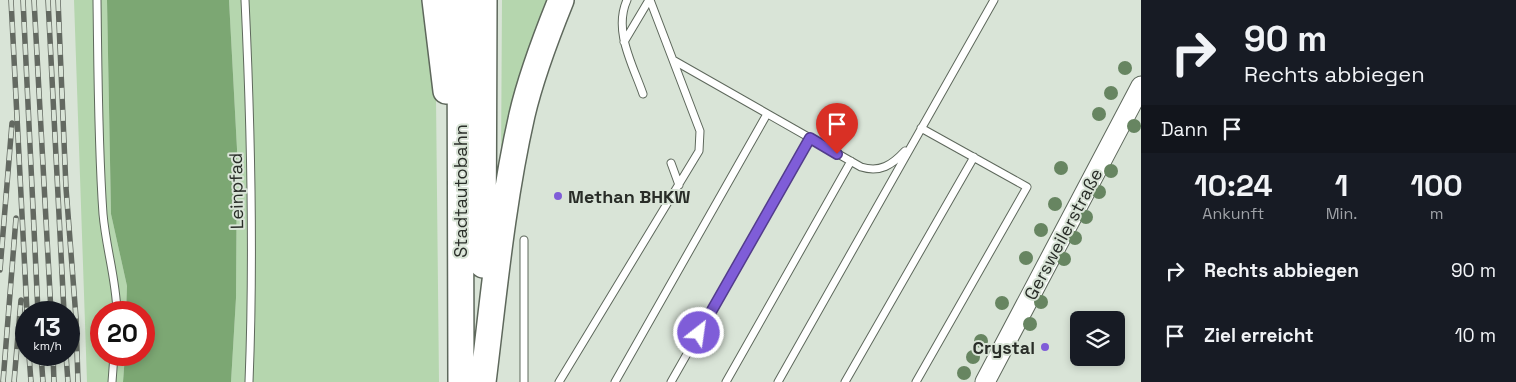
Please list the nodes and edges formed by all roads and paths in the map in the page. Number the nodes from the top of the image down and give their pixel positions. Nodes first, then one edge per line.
1 (97, 0) edge
2 (245, 0) edge
3 (436, 0) edge
4 (460, 0) edge
5 (484, 0) edge
6 (562, 0) edge
7 (627, 0) edge
8 (649, 0) edge
9 (994, 0) edge
10 (624, 42) junction
11 (673, 60) junction
12 (1141, 86) edge
13 (643, 94) dead end
14 (767, 114) junction
15 (921, 128) junction
16 (810, 138) junction
17 (912, 144) junction
18 (974, 157) junction
19 (851, 161) junction
20 (671, 163) dead end
21 (680, 185) junction
22 (460, 220) junction
23 (524, 240) dead end
24 (117, 301) edge
25 (113, 366) edge
26 (112, 382) edge
27 (249, 382) edge
28 (461, 382) edge
29 (483, 382) edge
30 (524, 382) edge
31 (559, 382) edge
32 (615, 382) edge
33 (671, 382) edge
34 (726, 382) edge
35 (778, 382) edge
36 (845, 382) edge
37 (916, 382) edge
38 (985, 382) edge

1 - 24 lane
2 - 27 lane, Leinpfad
3 - 22 highway
4 - 22 highway, Stadtautobahn
5 - 29 highway, Stadtautobahn
6 - 29 highway
7 - 10 lane
8 - 10 lane
8 - 11 lane
9 - 15 lane
10 - 13 lane
11 - 14 lane
11 - 21 lane
12 - 38 main road, Gersweilerstraße
14 - 16 lane
14 - 32 lane
15 - 17 lane
15 - 18 lane
16 - 19 lane
16 - 33 lane
17 - 19 lane
17 - 35 lane
18 - 36 lane
18 - 37 lane
19 - 34 lane
20 - 21 lane
21 - 31 lane
22 - 28 highway, Stadtautobahn
23 - 30 lane
25 - 26 lane

